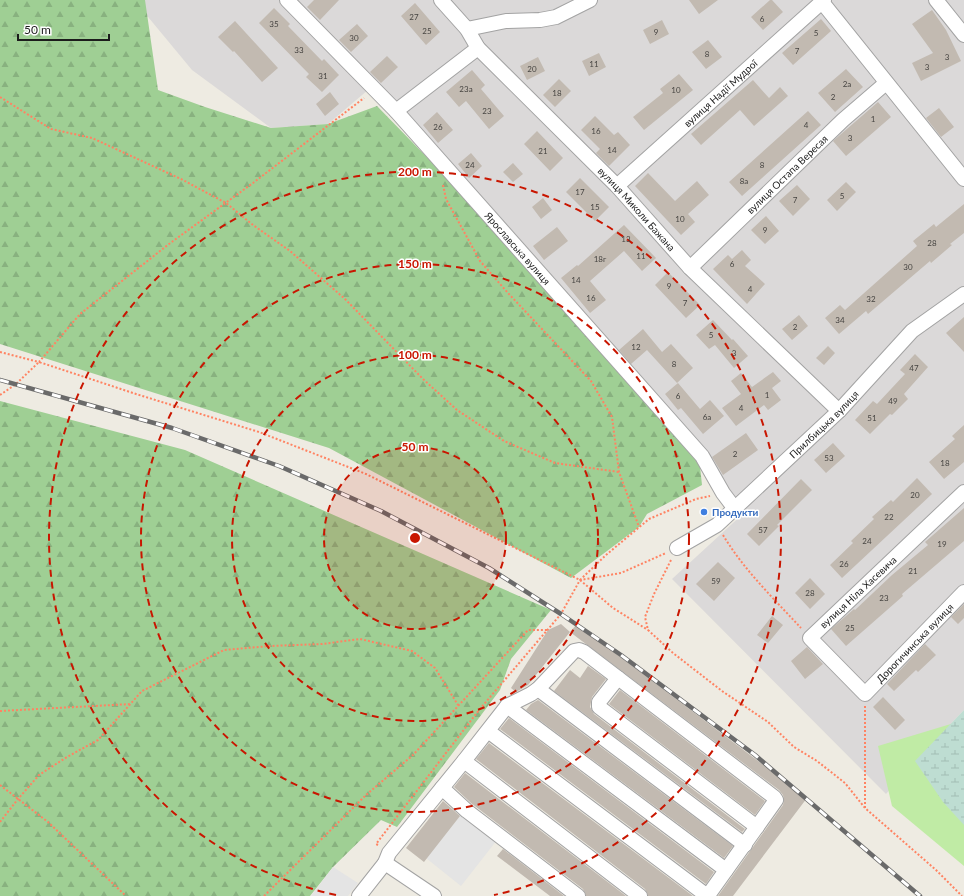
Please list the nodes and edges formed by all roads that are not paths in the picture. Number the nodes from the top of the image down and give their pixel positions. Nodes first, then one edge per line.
1 (287, 0) edge
2 (441, 0) edge
3 (590, 0) edge
4 (936, 0) edge
5 (823, 1) edge
6 (467, 29) junction
7 (964, 35) edge
8 (478, 48) junction
9 (886, 82) junction
10 (396, 111) junction
11 (964, 179) edge
12 (617, 186) junction
13 (690, 268) junction
14 (964, 294) edge
15 (839, 411) junction
16 (964, 492) edge
17 (735, 509) junction
18 (677, 548) road end
19 (964, 592) edge
20 (618, 678) junction
21 (538, 689) junction
22 (865, 694) joint
23 (507, 706) junction
24 (488, 730) junction
25 (464, 761) junction
26 (442, 788) junction
27 (758, 827) junction
28 (744, 845) junction
29 (387, 858) junction
30 (726, 870) junction
31 (359, 896) edge
32 (434, 896) edge
33 (578, 896) edge
34 (640, 896) edge

1 - 10 street, Ярославська вулиця
2 - 6 street, вулиця Миколи Бажана
3 - 6 street
4 - 7 street
5 - 9 street
5 - 12 street, вулиця Надії Мудрої
6 - 8 street, вулиця Миколи Бажана
8 - 10 street
8 - 12 street, вулиця Миколи Бажана
9 - 11 street
9 - 13 street, вулиця Остапа Вересая
10 - 17 street, Ярославська вулиця
12 - 13 street, вулиця Миколи Бажана
13 - 15 street, вулиця Миколи Бажана
14 - 15 street, Прилбицька вулиця
15 - 17 street, Прилбицька вулиця
16 - 22 street, вулиця Ніла Хасевича
17 - 18 street, Прилбицька вулиця
19 - 22 street, Дорогичинська вулиця
20 - 21 street
20 - 27 street
20 - 27 street
21 - 23 street
21 - 28 street
23 - 24 street
23 - 30 street
24 - 25 street
24 - 30 street
25 - 26 street
25 - 34 street
26 - 29 street
26 - 33 street
27 - 28 street
28 - 30 street
29 - 31 street
29 - 32 street

